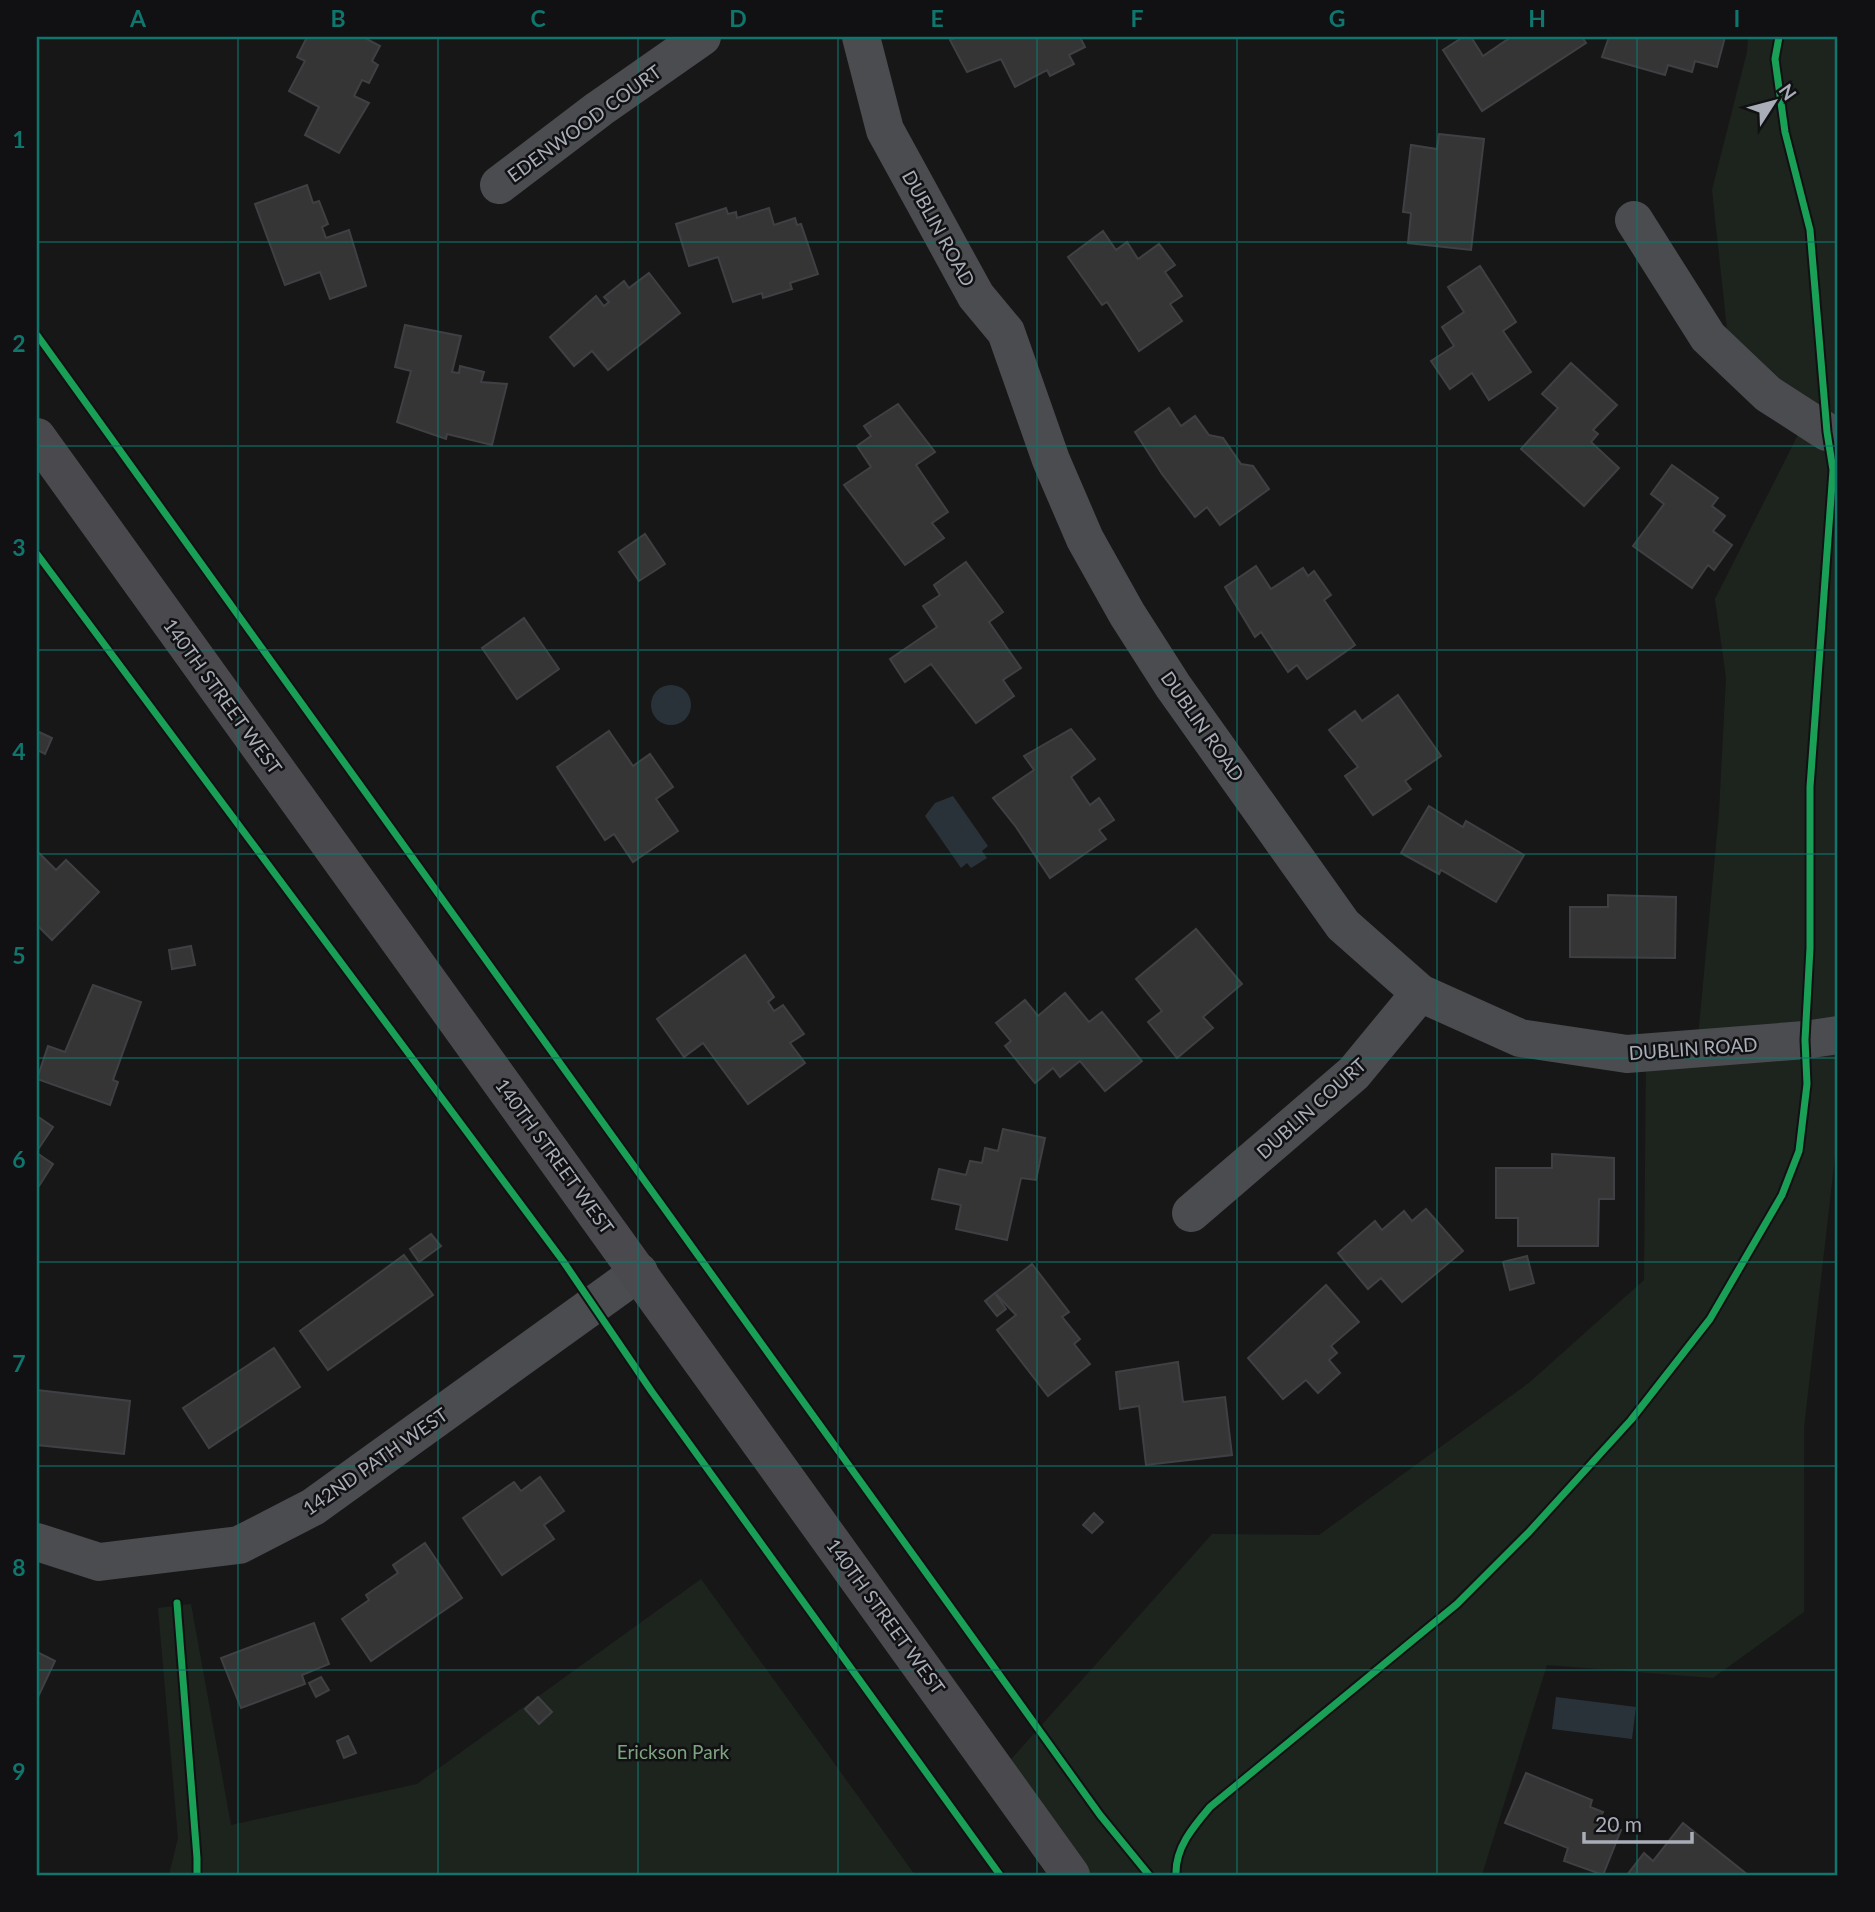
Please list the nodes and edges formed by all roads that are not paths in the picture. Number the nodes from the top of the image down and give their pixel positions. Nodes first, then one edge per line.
1 (702, 37) edge
2 (860, 37) edge
3 (499, 185) dead end
4 (1634, 220) dead end
5 (1838, 434) edge
6 (37, 438) edge
7 (1420, 993) junction
8 (1838, 1035) edge
9 (1191, 1213) dead end
10 (639, 1272) junction
11 (37, 1542) edge
12 (1071, 1875) edge

1 - 3 street, EDENWOOD COURT
2 - 7 street, DUBLIN ROAD
4 - 5 street
6 - 10 street, 140TH STREET WEST
7 - 8 street, DUBLIN ROAD
7 - 9 street, DUBLIN COURT
10 - 11 street, 142ND PATH WEST
10 - 12 street, 140TH STREET WEST

